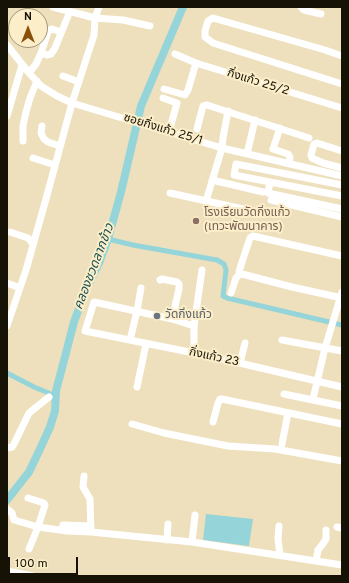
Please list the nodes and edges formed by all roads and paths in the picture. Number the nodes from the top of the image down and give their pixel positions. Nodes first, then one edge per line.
1 (53, 7) edge
2 (99, 7) edge
3 (300, 7) edge
4 (321, 14) dead end
5 (68, 16) dead end
6 (95, 18) junction
7 (150, 26) dead end
8 (61, 32) junction
9 (7, 45) edge
10 (41, 53) junction
11 (175, 54) dead end
12 (342, 56) edge
13 (196, 63) junction
14 (22, 64) junction
15 (29, 73) junction
16 (63, 76) dead end
17 (37, 81) junction
18 (79, 82) junction
19 (342, 84) edge
20 (164, 89) dead end
21 (162, 98) dead end
22 (72, 103) junction
23 (342, 108) edge
24 (228, 111) junction
25 (7, 116) edge
26 (255, 120) junction
27 (42, 126) dead end
28 (280, 128) junction
29 (197, 129) dead end
30 (169, 132) junction
31 (309, 138) dead end
32 (23, 141) dead end
33 (60, 146) junction
34 (222, 148) junction
35 (342, 151) edge
36 (247, 154) junction
37 (33, 158) dead end
38 (323, 163) junction
39 (289, 164) junction
40 (55, 166) junction
41 (342, 168) edge
42 (322, 171) junction
43 (342, 176) edge
44 (212, 180) junction
45 (270, 182) junction
46 (342, 185) edge
47 (263, 192) dead end
48 (170, 193) dead end
49 (342, 196) edge
50 (271, 200) dead end
51 (206, 201) junction
52 (243, 209) dead end
53 (342, 209) edge
54 (342, 217) edge
55 (10, 232) dead end
56 (33, 244) junction
57 (342, 256) edge
58 (202, 270) dead end
59 (240, 274) junction
60 (160, 280) dead end
61 (7, 283) edge
62 (20, 288) junction
63 (141, 288) dead end
64 (231, 293) dead end
65 (342, 296) edge
66 (137, 311) junction
67 (172, 319) junction
68 (7, 326) edge
69 (194, 326) junction
70 (130, 340) junction
71 (282, 340) dead end
72 (245, 343) dead end
73 (146, 344) junction
74 (325, 348) junction
75 (342, 351) edge
76 (194, 353) junction
77 (240, 363) junction
78 (317, 381) junction
79 (138, 387) dead end
80 (342, 387) edge
81 (284, 394) dead end
82 (49, 397) dead end
83 (313, 399) junction
84 (342, 406) edge
85 (288, 413) junction
86 (213, 422) dead end
87 (132, 424) dead end
88 (342, 424) edge
89 (282, 444) dead end
90 (7, 448) edge
91 (342, 461) edge
92 (84, 476) dead end
93 (28, 498) dead end
94 (7, 509) edge
95 (195, 515) dead end
96 (168, 524) dead end
97 (63, 525) dead end
98 (280, 526) dead end
99 (38, 527) junction
100 (91, 529) junction
101 (326, 530) dead end
102 (168, 540) junction
103 (192, 542) junction
104 (29, 549) dead end
105 (280, 555) junction
106 (316, 561) junction
107 (342, 565) edge
108 (7, 571) edge
109 (31, 576) edge

1 - 6 street
2 - 6 street
3 - 4 street
5 - 8 street
6 - 7 street
6 - 18 street
8 - 10 street
8 - 10 street
9 - 14 street, ซอยกิ่งแก้ว 25/1
10 - 15 street
11 - 13 street, กิ่งแก้ว 25/2
12 - 19 street
13 - 20 street
13 - 23 street, กิ่งแก้ว 25/2
14 - 15 street, ซอยกิ่งแก้ว 25/1
14 - 25 street
15 - 17 street, ซอยกิ่งแก้ว 25/1
16 - 18 street
17 - 22 street, ซอยกิ่งแก้ว 25/1
17 - 32 street
18 - 22 street
21 - 30 street
22 - 30 street, ซอยกิ่งแก้ว 25/1
22 - 33 street
24 - 26 street
24 - 29 street
24 - 34 street
26 - 28 street
26 - 36 street
27 - 33 street
28 - 31 street
28 - 39 street
30 - 34 street, ซอยกิ่งแก้ว 25/1
33 - 40 street
34 - 36 street, ซอยกิ่งแก้ว 25/1
34 - 44 street
35 - 38 street
36 - 39 street, ซอยกิ่งแก้ว 25/1
37 - 40 street
38 - 41 street
38 - 42 street
39 - 42 street, ซอยกิ่งแก้ว 25/1
40 - 56 street
42 - 43 street, ซอยกิ่งแก้ว 25/1
44 - 47 street
44 - 51 street
45 - 46 street
45 - 49 street
45 - 53 street
48 - 51 street
50 - 54 street
51 - 52 street
55 - 56 street
56 - 62 street
57 - 59 street
58 - 69 street
59 - 64 street
59 - 65 street
60 - 67 street
61 - 62 street
62 - 68 street
63 - 66 street
65 - 74 street
66 - 67 street
66 - 70 street
66 - 70 street, กิ่งแก้ว 23
67 - 69 street
69 - 76 street
70 - 73 street, กิ่งแก้ว 23
71 - 74 street
72 - 77 street
73 - 76 street, กิ่งแก้ว 23
73 - 79 street
74 - 75 street
74 - 78 street
76 - 77 street, กิ่งแก้ว 23
77 - 78 street, กิ่งแก้ว 23
78 - 80 street, กิ่งแก้ว 23
78 - 83 street
81 - 83 street
82 - 90 street
83 - 84 street
85 - 86 street
85 - 88 street
85 - 89 street
87 - 91 street
92 - 100 street
93 - 99 street
94 - 99 street
95 - 103 street
96 - 102 street
97 - 100 street
98 - 105 street
99 - 100 street
99 - 104 street
100 - 102 street
101 - 106 street
102 - 103 street
103 - 105 street
105 - 106 street
106 - 107 street
108 - 109 street

